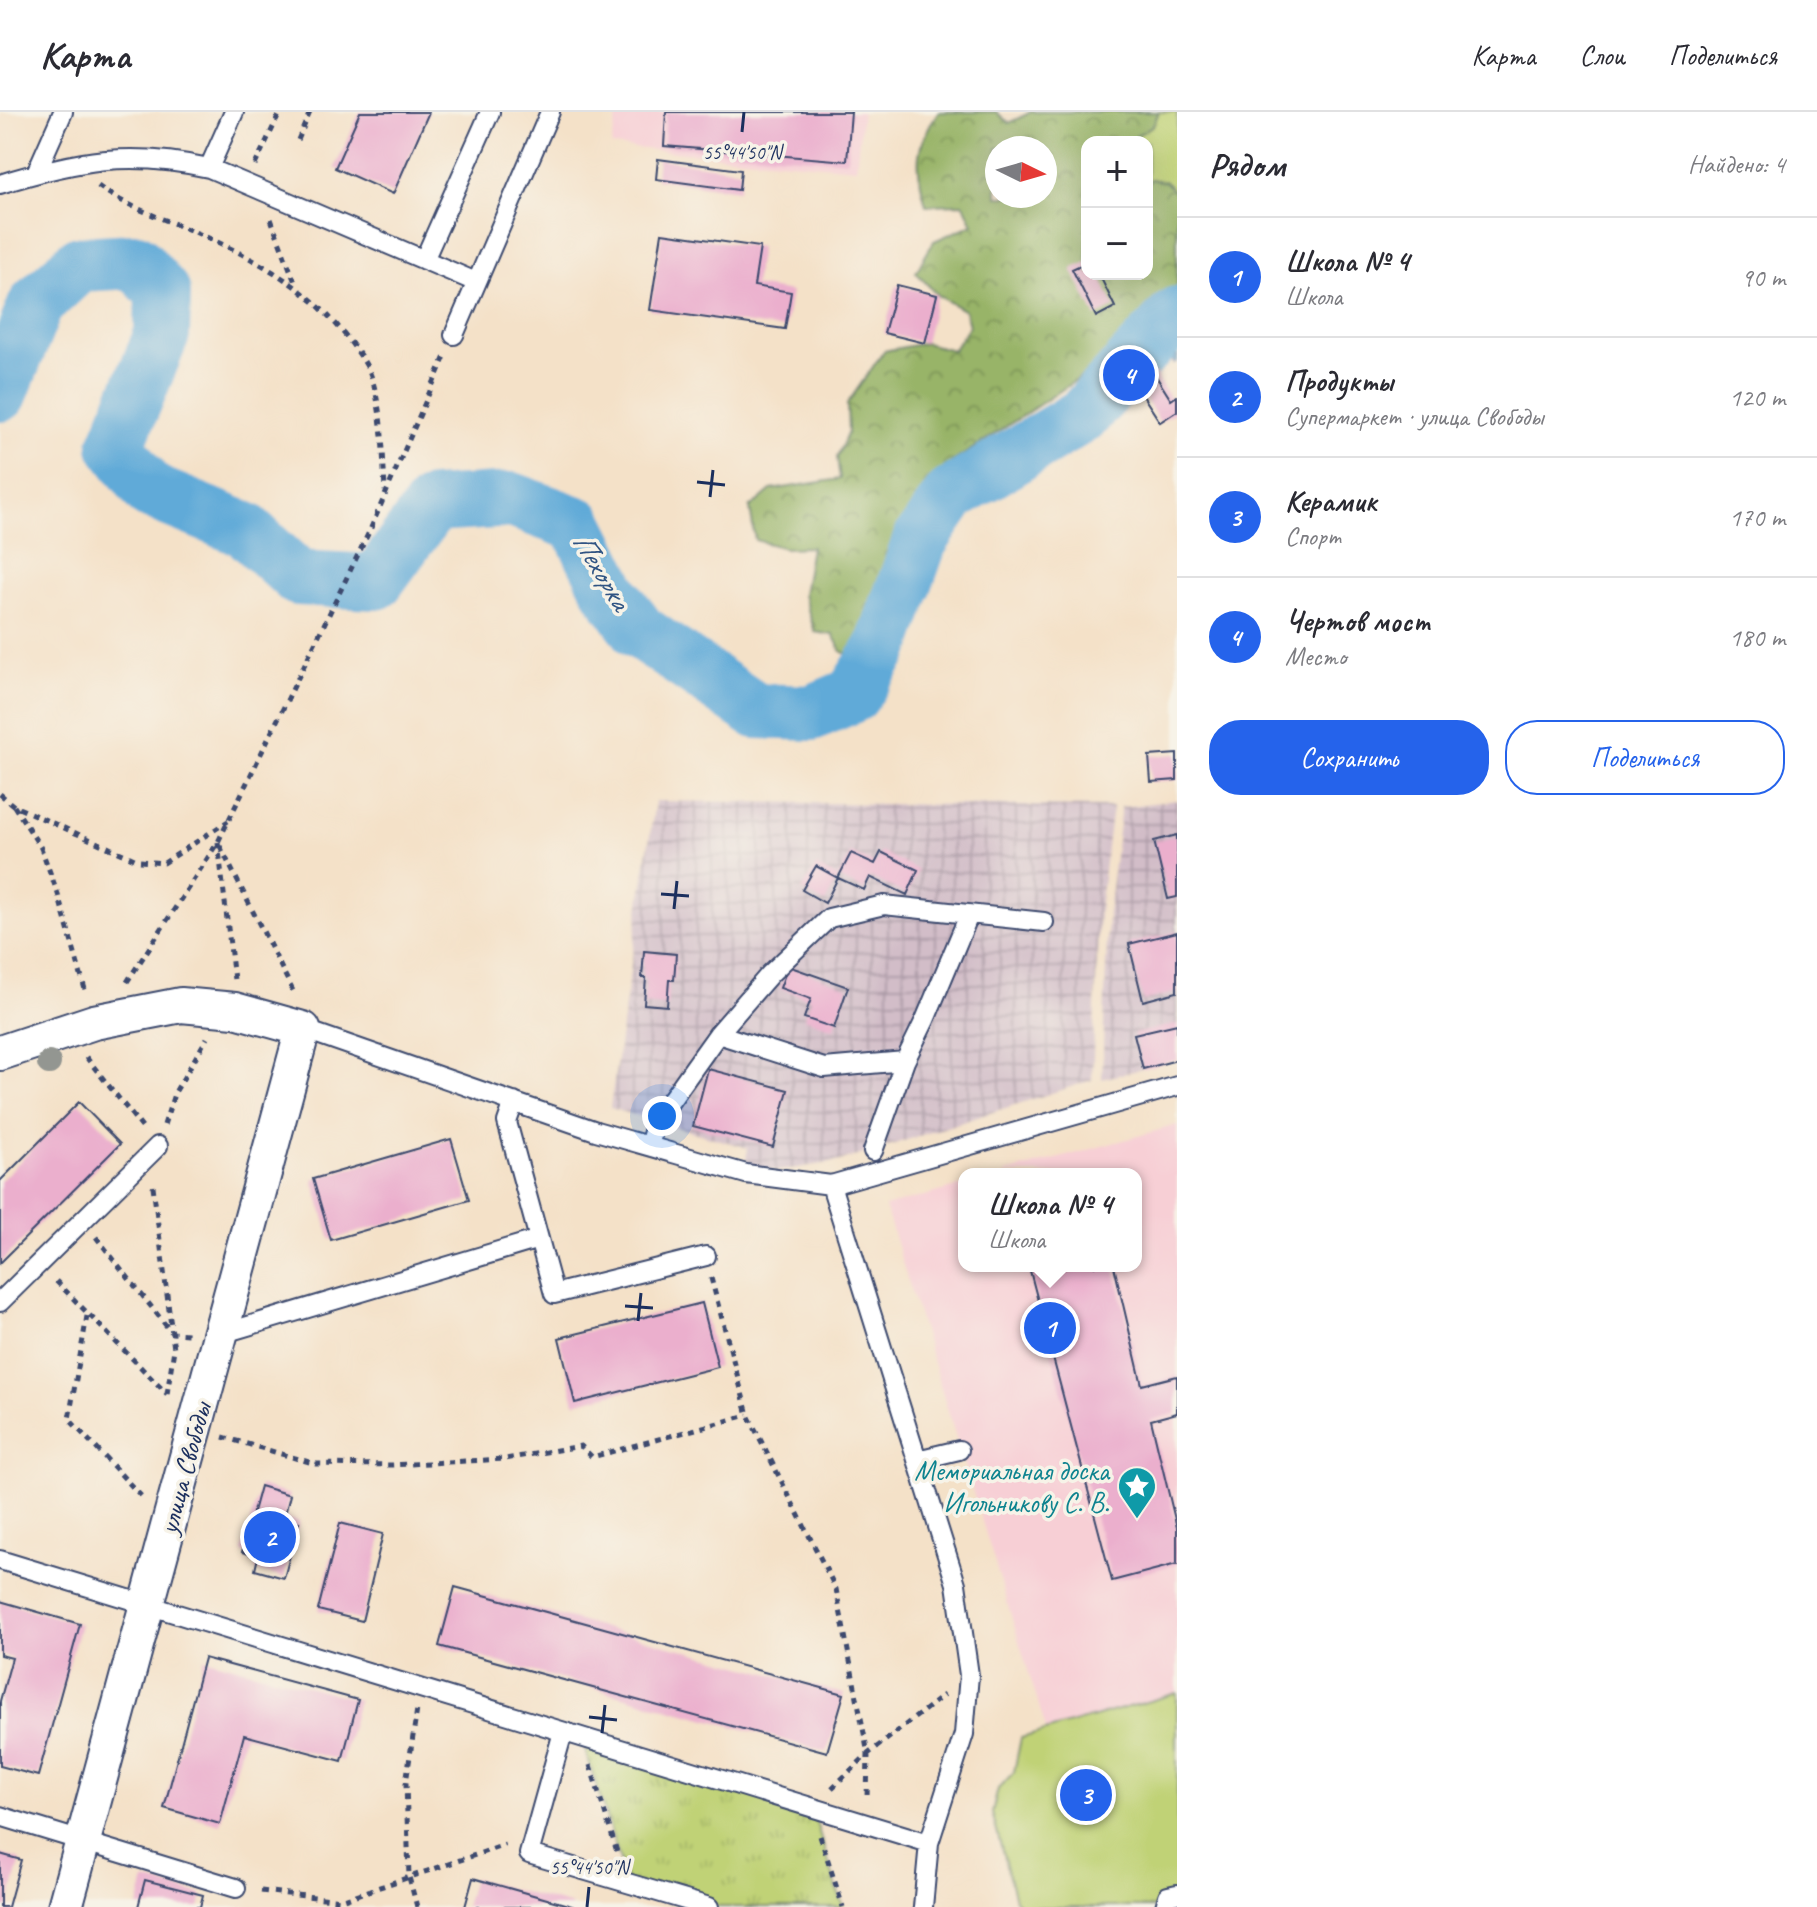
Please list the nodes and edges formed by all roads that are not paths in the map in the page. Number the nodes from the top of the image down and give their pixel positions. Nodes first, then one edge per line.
1 (63, 112) edge
2 (234, 112) edge
3 (490, 112) edge
4 (550, 112) edge
5 (209, 168) junction
6 (36, 173) junction
7 (0, 184) edge
8 (424, 260) junction
9 (476, 282) junction
10 (454, 335) road end
11 (969, 915) junction
12 (1044, 922) dead end
13 (303, 1029) junction
14 (718, 1034) junction
15 (0, 1053) edge
16 (905, 1061) junction
17 (1177, 1086) edge
18 (514, 1102) junction
19 (158, 1146) road end
20 (649, 1146) junction
21 (873, 1151) dead end
22 (831, 1185) junction
23 (539, 1239) junction
24 (706, 1256) road end
25 (0, 1302) edge
26 (221, 1334) junction
27 (959, 1450) dead end
28 (917, 1460) junction
29 (0, 1560) edge
30 (147, 1605) junction
31 (572, 1734) junction
32 (0, 1816) edge
33 (83, 1841) junction
34 (929, 1843) junction
35 (236, 1888) road end
36 (1177, 1894) edge
37 (65, 1907) edge
38 (709, 1907) edge
39 (923, 1907) edge
40 (1165, 1907) edge

1 - 6 lane
2 - 5 lane
3 - 8 lane
4 - 9 lane
5 - 6 lane
5 - 8 lane
6 - 7 lane
8 - 9 lane
9 - 10 lane
11 - 12 lane
11 - 14 lane
11 - 16 lane
13 - 15 street
13 - 18 lane
13 - 26 street, улица Свободы
14 - 16 lane
14 - 20 lane
16 - 21 lane
17 - 22 lane
18 - 20 lane
18 - 23 lane
19 - 25 lane
20 - 22 lane
22 - 28 lane
23 - 24 lane
23 - 26 lane
26 - 30 street, улица Свободы
27 - 28 lane
28 - 34 lane
29 - 30 lane
30 - 31 lane
30 - 33 street, улица Свободы
31 - 34 lane
31 - 38 lane
32 - 33 lane
33 - 35 lane
33 - 37 street, улица Свободы
34 - 39 lane
36 - 40 lane

